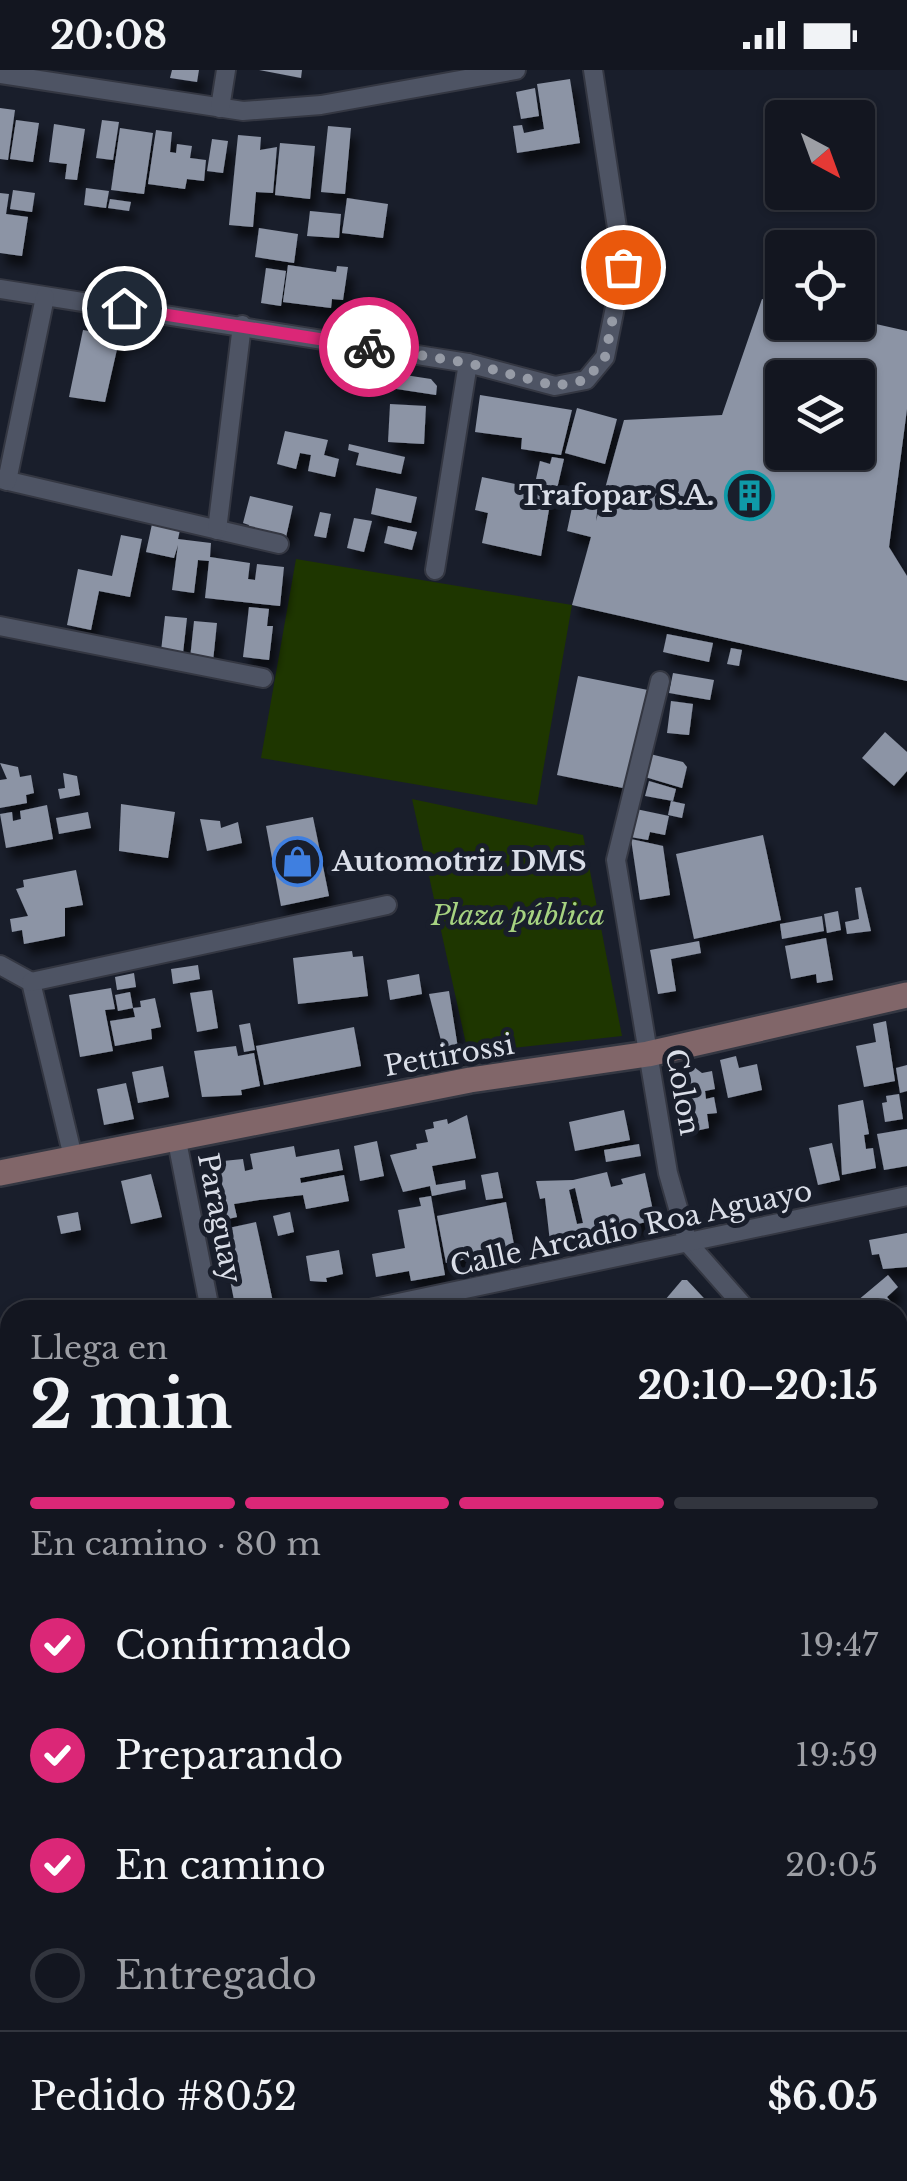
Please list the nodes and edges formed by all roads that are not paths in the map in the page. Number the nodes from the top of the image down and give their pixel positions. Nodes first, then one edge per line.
1 (226, 70) edge
2 (516, 70) edge
3 (593, 70) edge
4 (0, 74) edge
5 (220, 108) junction
6 (0, 289) edge
7 (45, 297) junction
8 (242, 325) junction
9 (468, 363) junction
10 (3, 480) edge
11 (217, 530) junction
12 (279, 544) dead end
13 (435, 570) dead end
14 (0, 626) edge
15 (263, 678) dead end
16 (660, 680) dead end
17 (388, 905) dead end
18 (0, 965) edge
19 (32, 982) junction
20 (907, 995) edge
21 (648, 1054) junction
22 (176, 1136) junction
23 (73, 1157) junction
24 (0, 1172) edge
25 (907, 1196) edge
26 (688, 1243) junction
27 (208, 1300) edge
28 (414, 1300) edge
29 (737, 1300) edge

1 - 5 street
2 - 5 street
3 - 9 street
4 - 5 street
6 - 7 street
7 - 8 street
7 - 10 street
8 - 9 street
8 - 11 street
9 - 13 street
10 - 11 street
11 - 12 street
14 - 15 street
16 - 21 street, Colon
17 - 19 street
18 - 19 street
19 - 23 street
20 - 21 street, Pettirossi
21 - 22 street, Pettirossi
21 - 26 street, Colon
22 - 23 street, Pettirossi
22 - 27 street, Paraguay
23 - 24 street, Pettirossi
25 - 26 street, Calle Arcadio Roa Aguayo
26 - 28 street, Calle Arcadio Roa Aguayo
26 - 29 street, Colon

